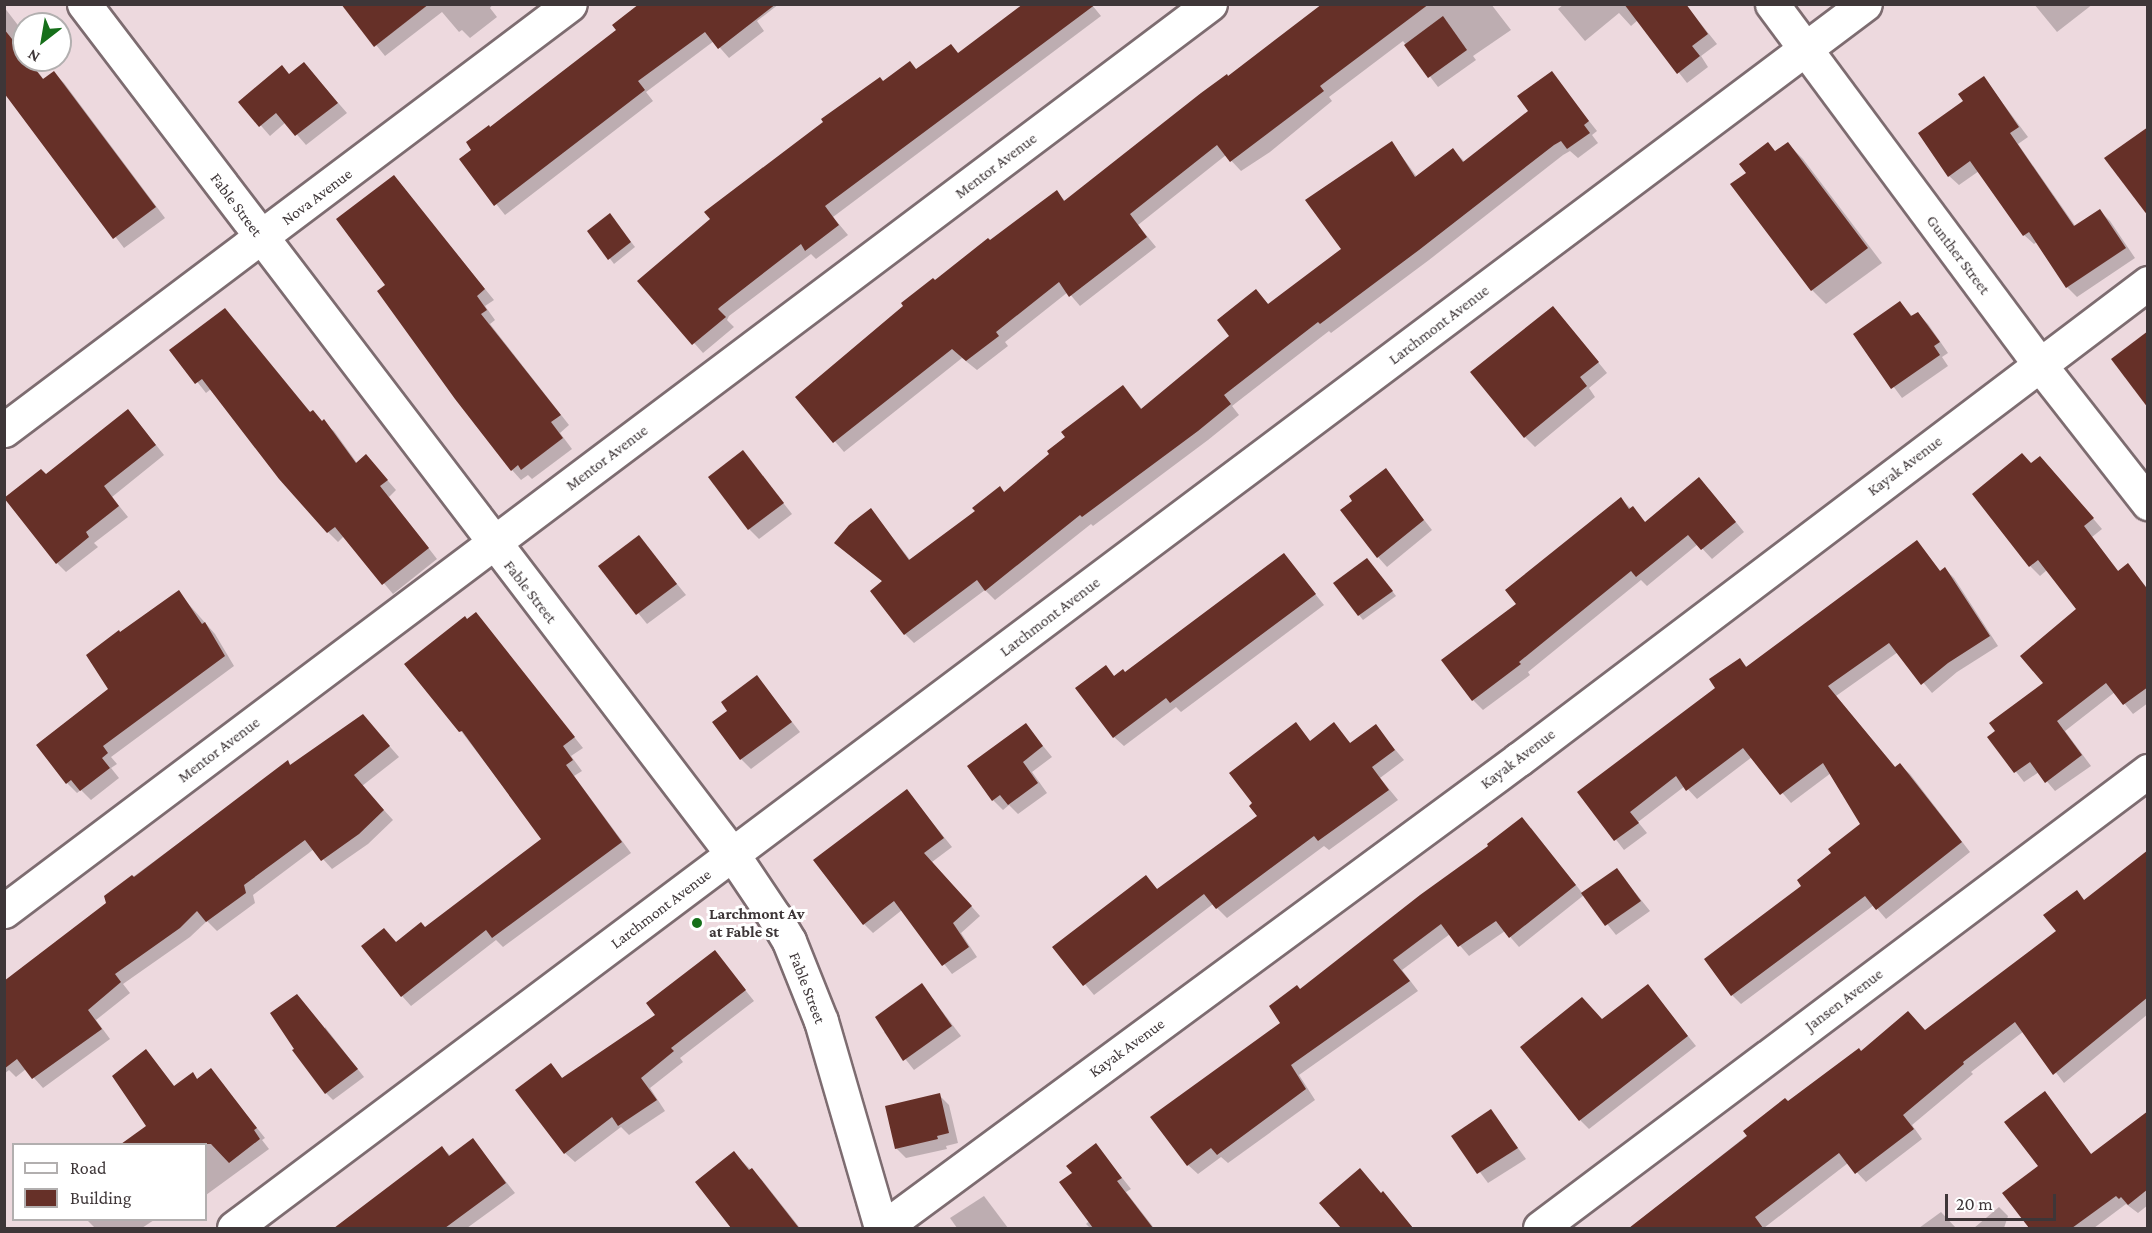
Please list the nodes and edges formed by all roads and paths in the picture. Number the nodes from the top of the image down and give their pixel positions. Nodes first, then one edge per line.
1 (84, 4) edge
2 (570, 4) edge
3 (1210, 4) edge
4 (1772, 4) edge
5 (1865, 4) edge
6 (1805, 50) junction
7 (261, 239) junction
8 (2148, 283) edge
9 (2039, 364) junction
10 (4, 430) edge
11 (2148, 503) edge
12 (493, 544) junction
13 (2148, 771) edge
14 (733, 855) junction
15 (4, 911) edge
16 (234, 1228) edge
17 (882, 1228) edge
18 (1540, 1228) edge

1 - 7 street, Fable Street
2 - 7 street, Nova Avenue
3 - 12 street, Mentor Avenue
4 - 6 street, Gunther Street
5 - 6 street, Larchmont Avenue
6 - 9 street, Gunther Street
6 - 14 street, Larchmont Avenue
7 - 10 street, Nova Avenue
7 - 12 street, Fable Street
8 - 9 street, Kayak Avenue
9 - 11 street, Gunther Street
9 - 17 street, Kayak Avenue
12 - 14 street, Fable Street
12 - 15 street, Mentor Avenue
13 - 18 street, Jansen Avenue
14 - 16 street, Larchmont Avenue
14 - 17 street, Fable Street

